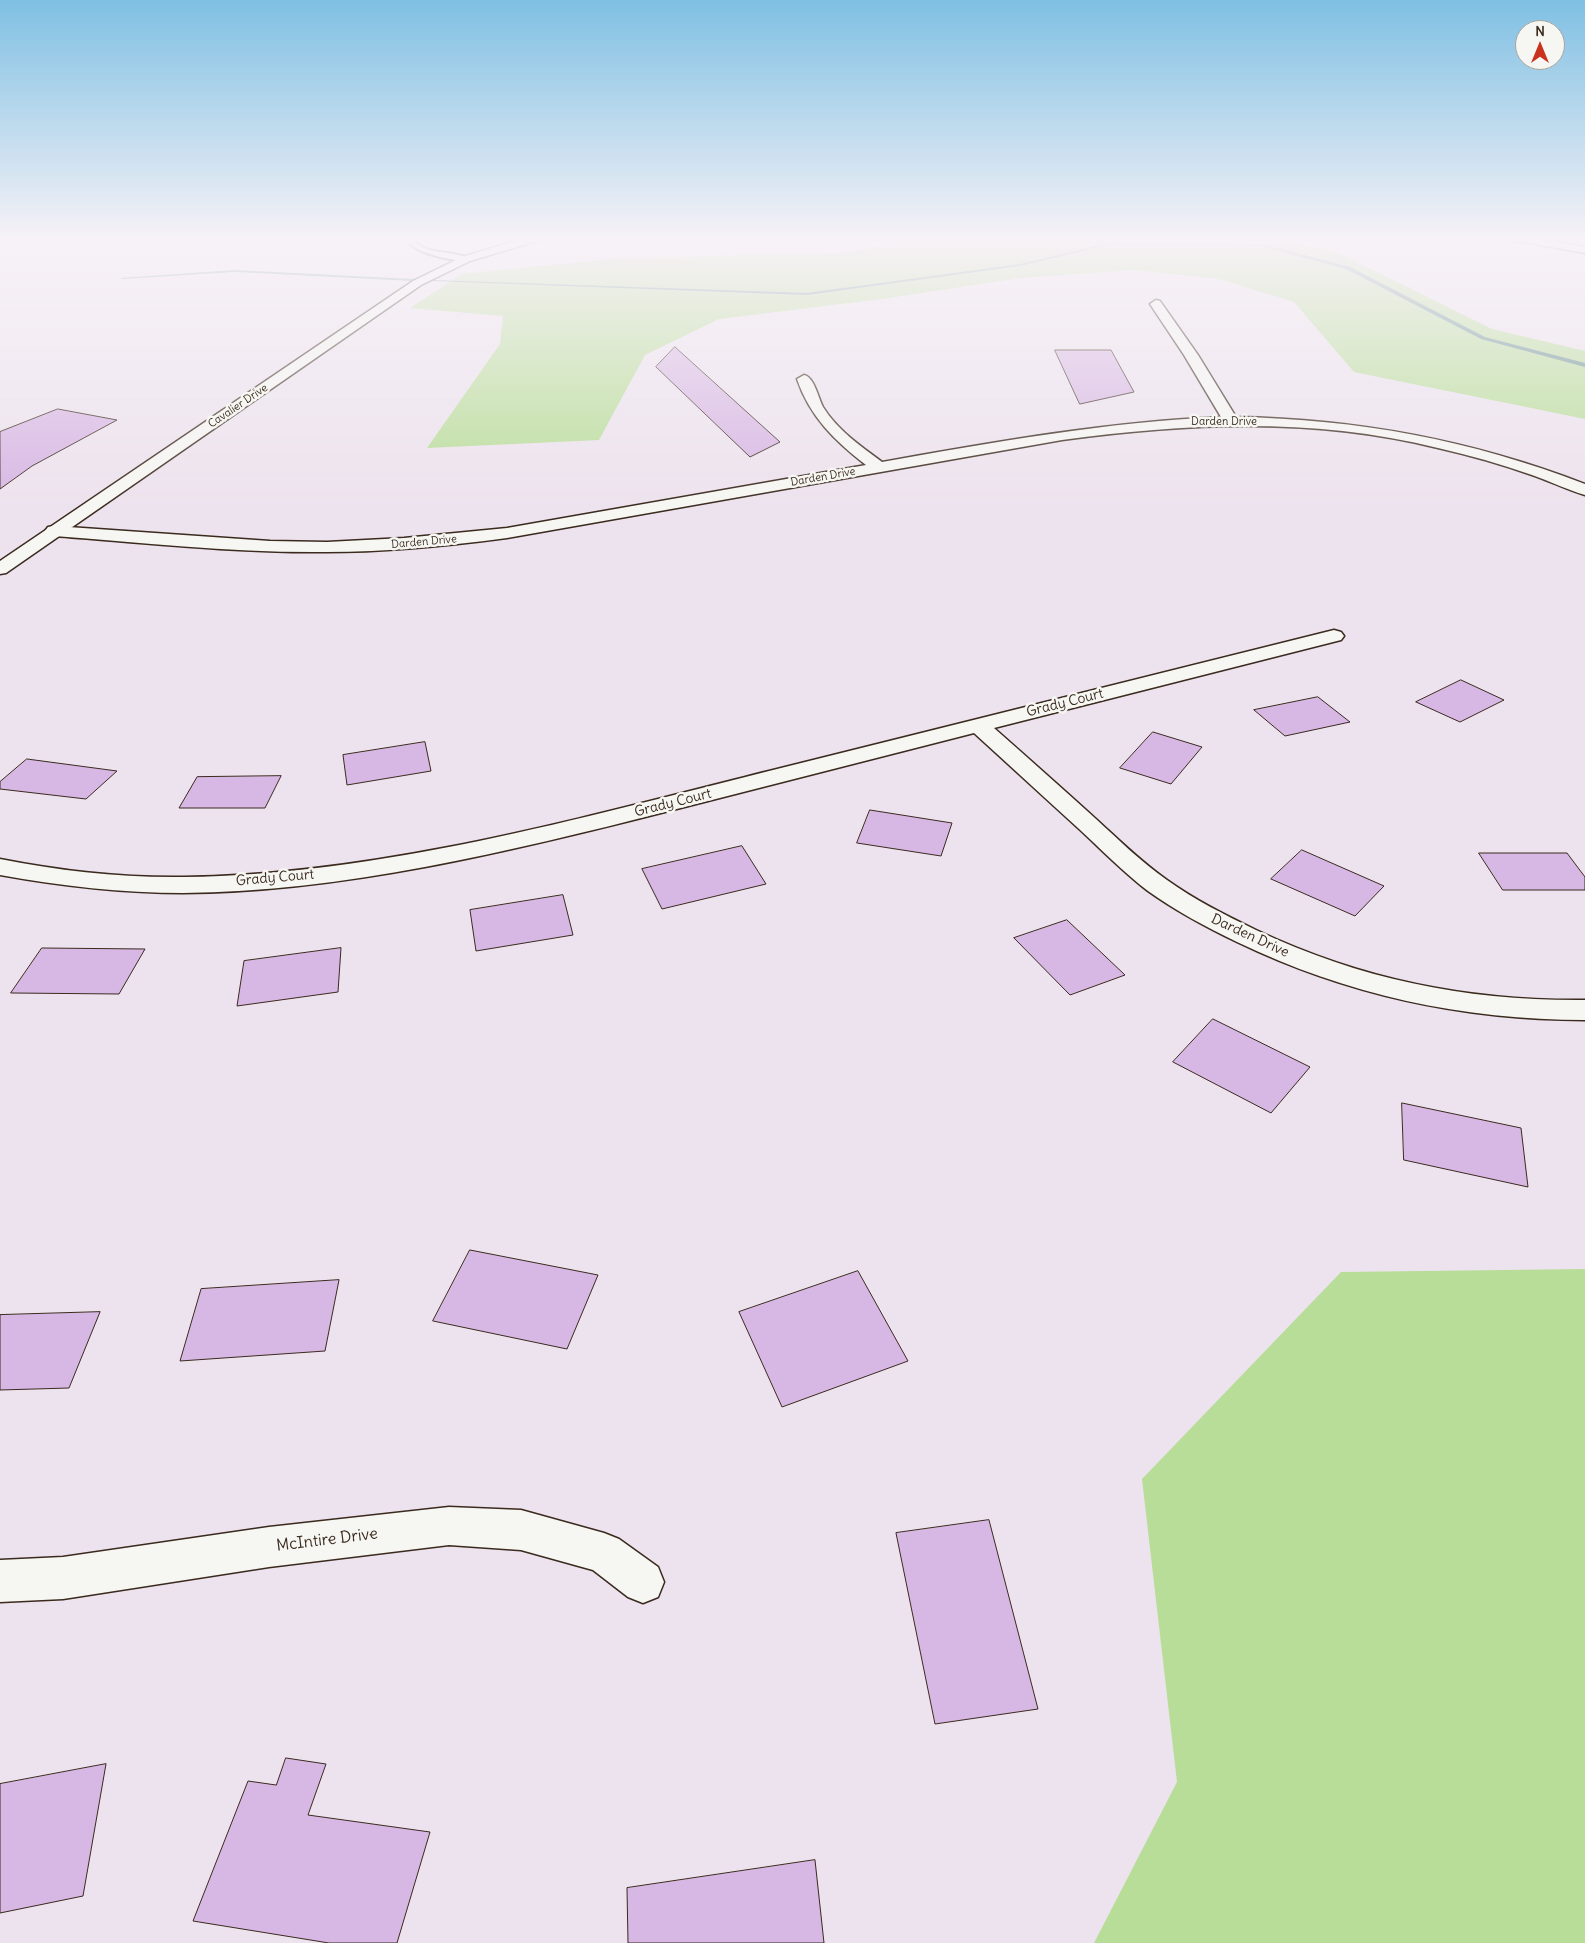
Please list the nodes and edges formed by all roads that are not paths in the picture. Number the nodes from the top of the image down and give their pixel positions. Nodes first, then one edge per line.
1 (352, 328) edge
2 (1172, 328) edge
3 (804, 379) dead end
4 (1231, 421) junction
5 (878, 467) junction
6 (1585, 490) edge
7 (54, 531) junction
8 (0, 569) edge
9 (1334, 636) dead end
10 (978, 725) junction
11 (0, 868) edge
12 (1585, 1010) edge
13 (0, 1581) edge
14 (643, 1582) dead end

1 - 7 street, Cavalier Drive
2 - 4 street
3 - 5 street
4 - 5 street, Darden Drive
4 - 6 street, Darden Drive
5 - 7 street, Darden Drive
7 - 8 street, Cavalier Drive
9 - 10 street, Grady Court
10 - 11 street, Grady Court
10 - 12 street, Darden Drive
13 - 14 street, McIntire Drive

